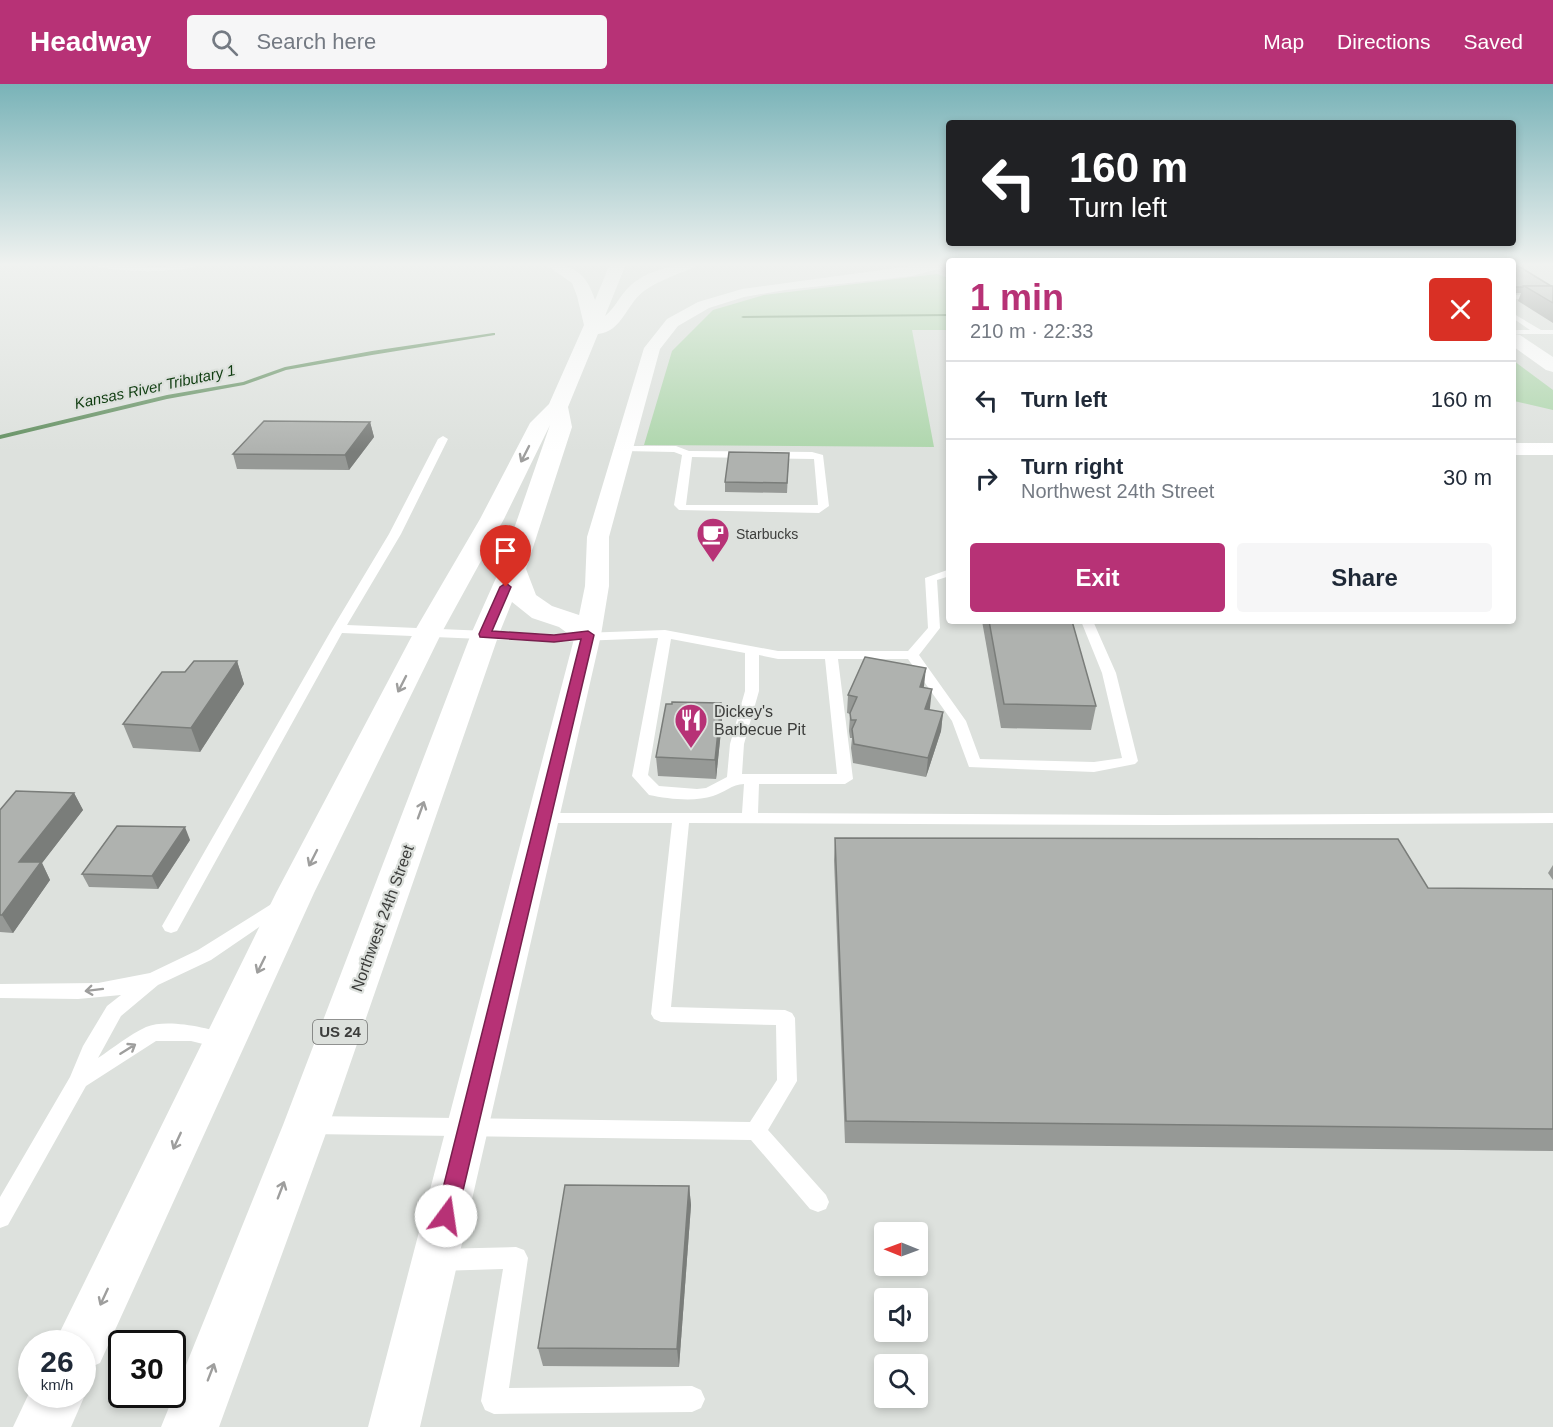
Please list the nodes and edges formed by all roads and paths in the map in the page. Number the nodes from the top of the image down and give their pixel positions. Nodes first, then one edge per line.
1 (588, 327) edge
2 (592, 327) edge
3 (598, 327) edge
4 (670, 327) edge
5 (1531, 327) edge
6 (1516, 332) edge
7 (1539, 332) junction
8 (1553, 332) edge
9 (589, 333) junction
10 (1516, 340) edge
11 (1553, 366) edge
12 (558, 407) junction
13 (443, 439) dead end
14 (624, 448) junction
15 (1516, 449) edge
16 (1553, 449) edge
17 (687, 454) junction
18 (513, 569) junction
19 (946, 573) edge
20 (1088, 624) edge
21 (338, 629) junction
22 (428, 632) junction
23 (485, 634) junction
24 (665, 634) junction
25 (588, 635) junction
26 (752, 650) junction
27 (831, 655) junction
28 (912, 655) junction
29 (734, 779) junction
30 (752, 779) junction
31 (544, 818) junction
32 (681, 818) junction
33 (750, 818) junction
34 (1553, 818) edge
35 (295, 893) junction
36 (171, 926) dead end
37 (154, 979) junction
38 (0, 991) edge
39 (224, 1041) junction
40 (79, 1080) junction
41 (306, 1125) junction
42 (468, 1129) junction
43 (756, 1131) junction
44 (818, 1202) dead end
45 (0, 1218) edge
46 (435, 1260) junction
47 (88, 1330) edge
48 (692, 1399) dead end
49 (51, 1408) edge
50 (42, 1427) edge
51 (190, 1427) edge
52 (394, 1427) edge

1 - 9 main road
2 - 9 main road, Northwest 24th Street / US 24
3 - 9 main road
4 - 14 street
5 - 7 lane
6 - 7 lane
7 - 8 lane
9 - 12 main road, Northwest 24th Street / US 24
10 - 11 main road
12 - 18 main road, Northwest 24th Street / US 24
12 -> 22 main road, Northwest 24th Street / US 24
13 - 21 lane
14 - 17 lane
14 - 25 street
15 - 16 street
17 - 17 lane
18 - 23 main road, Northwest 24th Street / US 24
18 - 25 main road
19 - 28 lane
20 - 28 lane
21 - 22 lane
21 - 36 lane
22 - 23 lane
22 -> 35 main road, Northwest 24th Street / US 24
23 - 25 lane
41 -> 23 main road, Northwest 24th Street / US 24
24 - 25 lane
24 - 26 lane
24 - 29 lane
25 - 31 street
26 - 27 lane
26 - 29 lane
27 - 28 lane
27 - 30 lane
29 - 30 lane
30 - 33 lane
31 - 32 lane
31 - 42 street
32 - 33 lane
32 - 43 lane
33 - 34 lane
35 - 37 lane
35 -> 39 main road, Northwest 24th Street / US 24
37 -> 38 lane
37 - 40 lane
40 -> 39 lane
39 -> 47 main road, Northwest 24th Street / US 24
40 - 45 lane
41 - 42 lane
51 -> 41 main road, Northwest 24th Street / US 24
42 - 43 lane
42 - 46 street
43 - 44 lane
46 - 48 lane
46 - 52 street
49 - 50 main road

